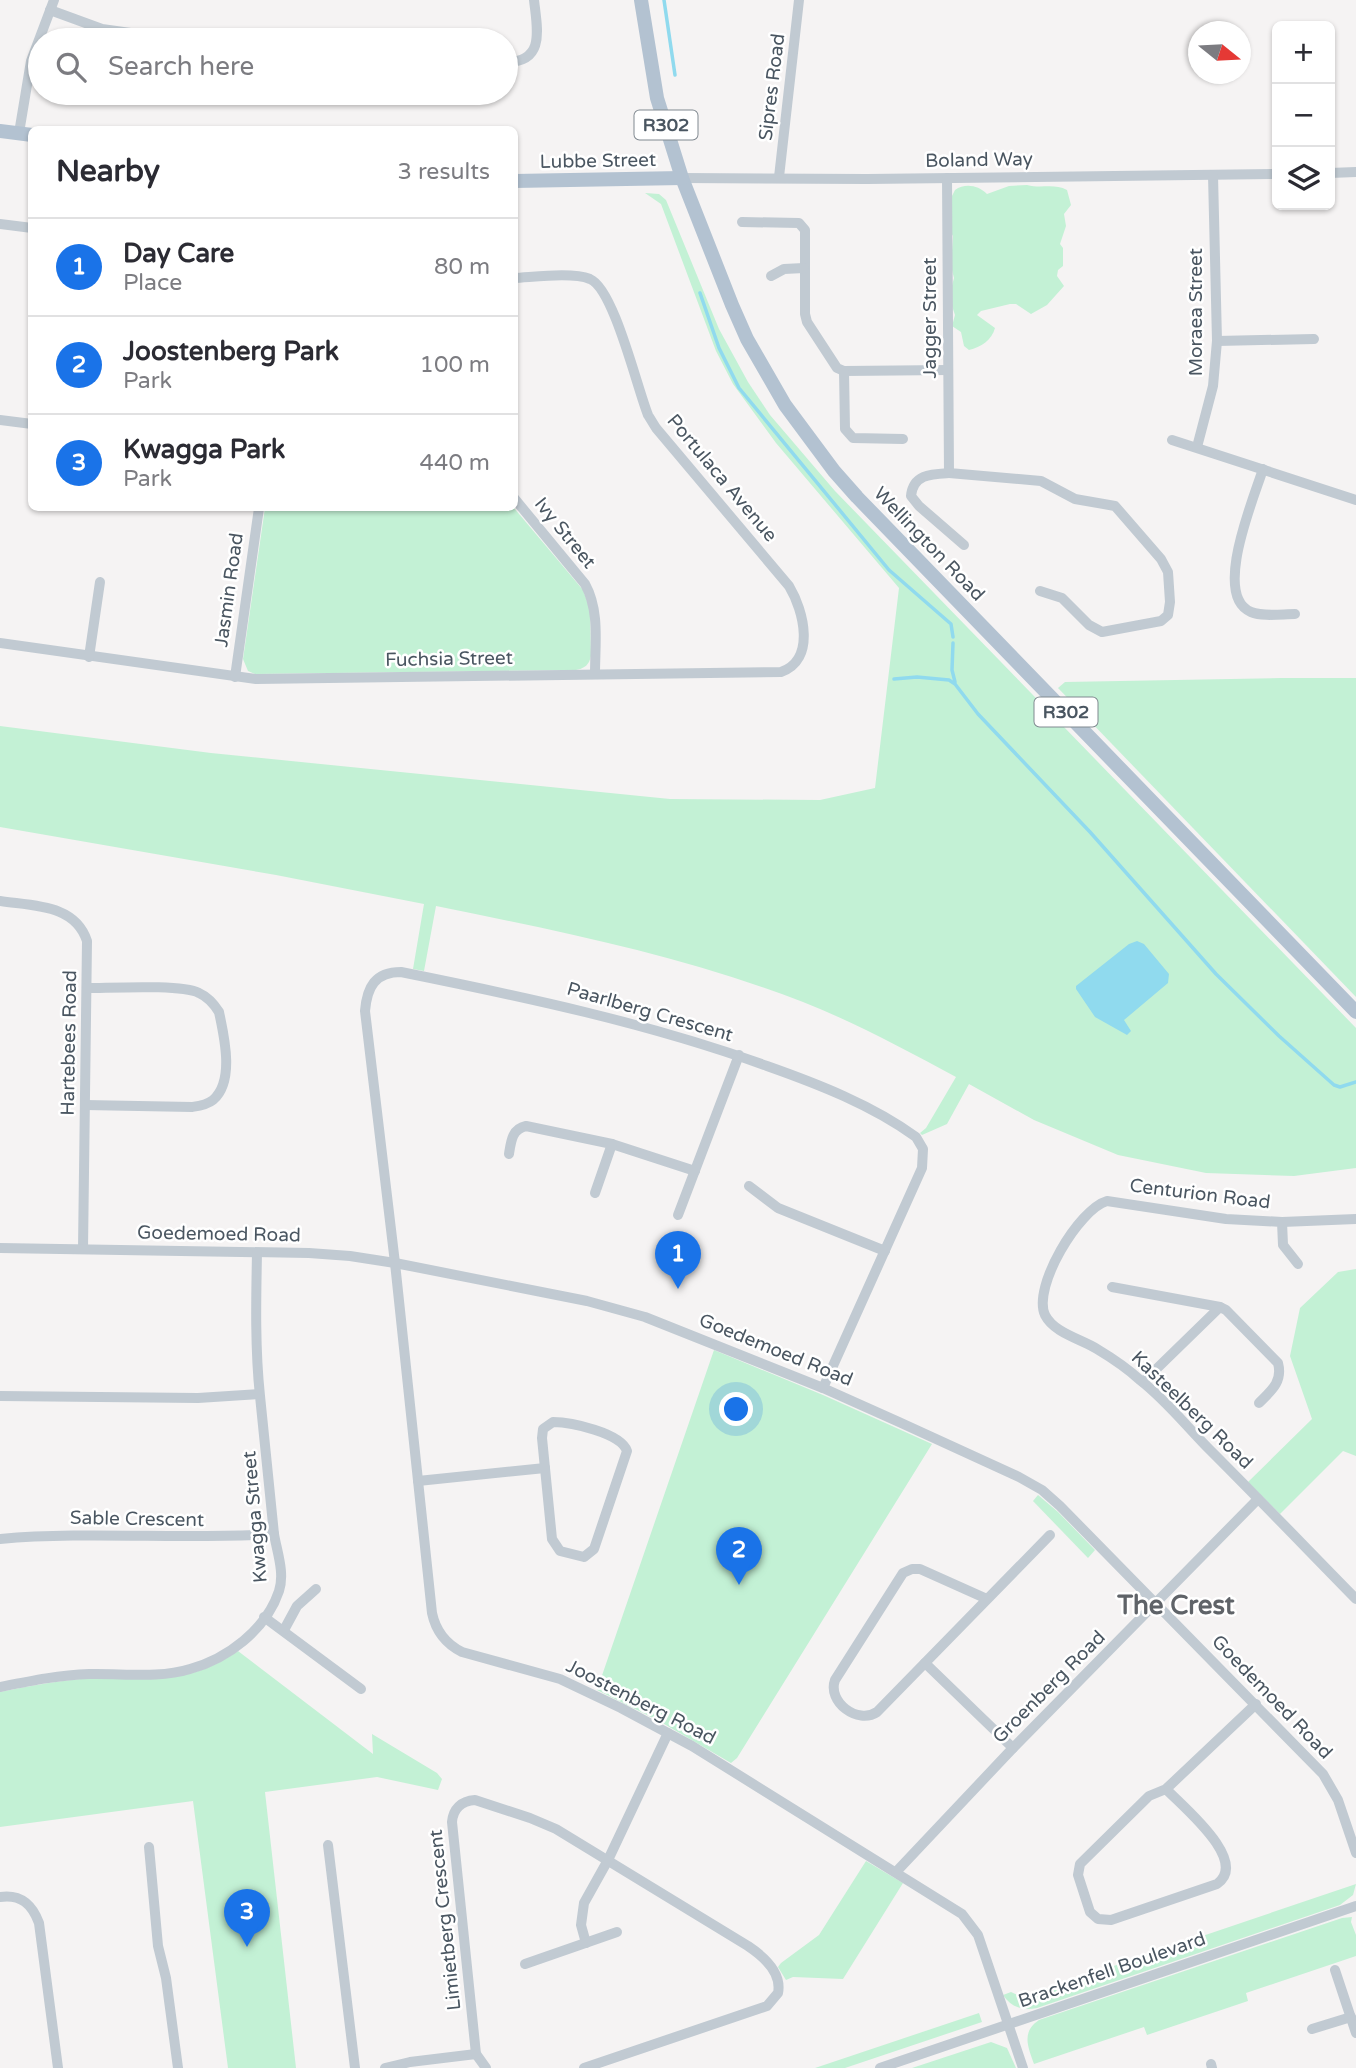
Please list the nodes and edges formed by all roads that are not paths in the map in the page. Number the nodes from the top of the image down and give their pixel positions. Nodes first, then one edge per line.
1 (534, 0) edge
2 (641, 0) edge
3 (799, 0) edge
4 (52, 5) edge
5 (43, 28) edge
6 (100, 28) edge
7 (518, 60) edge
8 (28, 98) edge
9 (0, 131) edge
10 (25, 134) edge
11 (1356, 172) edge
12 (1335, 173) edge
13 (1213, 174) junction
14 (1272, 174) edge
15 (779, 177) junction
16 (682, 178) junction
17 (947, 178) junction
18 (518, 181) edge
19 (742, 222) dead end
20 (0, 223) edge
21 (28, 227) edge
22 (803, 268) junction
23 (771, 276) dead end
24 (518, 278) edge
25 (1314, 339) dead end
26 (1216, 341) junction
27 (948, 370) junction
28 (844, 371) junction
29 (0, 419) edge
30 (28, 423) edge
31 (904, 439) dead end
32 (1172, 440) dead end
33 (1197, 447) junction
34 (1263, 469) junction
35 (950, 473) junction
36 (1356, 500) edge
37 (518, 503) edge
38 (259, 511) edge
39 (964, 545) dead end
40 (100, 582) dead end
41 (1040, 591) dead end
42 (1295, 614) dead end
43 (0, 643) edge
44 (802, 653) joint
45 (89, 657) junction
46 (595, 674) junction
47 (235, 677) junction
48 (0, 901) edge
49 (87, 988) junction
50 (1356, 1012) edge
51 (738, 1055) junction
52 (85, 1105) junction
53 (612, 1144) junction
54 (509, 1154) dead end
55 (695, 1171) junction
56 (749, 1186) dead end
57 (595, 1193) dead end
58 (678, 1215) dead end
59 (1356, 1219) edge
60 (1079, 1222) joint
61 (1282, 1222) junction
62 (0, 1248) edge
63 (83, 1249) junction
64 (885, 1251) junction
65 (257, 1253) junction
66 (395, 1263) junction
67 (1298, 1264) dead end
68 (1112, 1286) dead end
69 (1220, 1307) junction
70 (1143, 1382) junction
71 (823, 1388) junction
72 (260, 1394) junction
73 (0, 1396) edge
74 (1259, 1403) dead end
75 (545, 1468) junction
76 (418, 1481) junction
77 (1258, 1499) junction
78 (274, 1534) junction
79 (1050, 1535) dead end
80 (0, 1539) edge
81 (316, 1589) dead end
82 (1356, 1599) edge
83 (987, 1600) junction
84 (1156, 1603) junction
85 (264, 1617) junction
86 (284, 1630) junction
87 (925, 1662) junction
88 (0, 1687) edge
89 (361, 1689) dead end
90 (1256, 1704) junction
91 (668, 1733) junction
92 (1013, 1748) junction
93 (1166, 1789) junction
94 (328, 1845) dead end
95 (149, 1847) dead end
96 (1356, 1853) edge
97 (608, 1860) junction
98 (895, 1872) junction
99 (0, 1897) edge
100 (1356, 1906) edge
101 (617, 1932) dead end
102 (586, 1943) junction
103 (525, 1964) dead end
104 (1335, 1970) dead end
105 (1351, 2017) junction
106 (1007, 2024) junction
107 (1312, 2029) dead end
108 (1356, 2033) edge
109 (476, 2054) junction
110 (58, 2068) edge
111 (178, 2068) edge
112 (355, 2068) edge
113 (385, 2068) edge
114 (486, 2068) edge
115 (584, 2068) edge
116 (880, 2068) edge
117 (1023, 2068) edge

1 - 7 street
2 - 16 main road, Wellington Road / R302
3 - 15 street, Sipres Road
4 - 5 street
4 - 6 street
8 - 10 street
9 - 10 main road
11 - 12 street
13 - 14 street, Boland Way
13 - 17 street, Boland Way
13 - 26 street, Moraea Street
15 - 16 street, Boland Way
15 - 17 street, Boland Way
16 - 18 main road, Lubbe Street
16 - 50 main road, Wellington Road / R302
17 - 27 street, Jagger Street
19 - 22 street
20 - 21 street
22 - 23 street
22 - 28 street
24 - 44 street, Portulaca Avenue
25 - 26 street
26 - 33 street, Moraea Street
27 - 28 street
27 - 35 street, Jagger Street
28 - 31 street
29 - 30 street
32 - 33 street
33 - 34 street
34 - 36 street
34 - 42 street
35 - 39 street
35 - 41 street
37 - 46 street, Ivy Street
38 - 47 street, Jasmin Road
40 - 45 street
43 - 45 street, Fuchsia Street
44 - 46 street, Fuchsia Street
45 - 47 street, Fuchsia Street
46 - 47 street, Fuchsia Street
48 - 49 street, Hartebees Road
49 - 52 street, Hartebees Road
49 - 52 street
51 - 55 street
51 - 64 street, Paarlberg Crescent
51 - 66 street, Paarlberg Crescent
52 - 63 street, Hartebees Road
53 - 54 street
53 - 55 street
53 - 57 street
55 - 58 street
56 - 64 street
59 - 61 street, Centurion Road
60 - 61 street, Centurion Road
60 - 70 street, Kasteelberg Road
61 - 67 street, Centurion Road
62 - 63 street, Goedemoed Road
63 - 65 street, Goedemoed Road
64 - 71 street, Paarlberg Crescent
65 - 66 street, Goedemoed Road
65 - 72 street, Kwagga Street
66 - 71 street, Goedemoed Road
66 - 76 street, Joostenberg Road
68 - 69 street
69 - 70 street
69 - 74 street
70 - 77 street, Kasteelberg Road
71 - 84 street, Goedemoed Road
72 - 73 street
72 - 78 street, Kwagga Street
75 - 75 street
75 - 76 street
76 - 91 street, Joostenberg Road
77 - 82 street, Kasteelberg Road
77 - 84 street, Groenberg Road
78 - 80 street, Sable Crescent
78 - 85 street, Kwagga Street
79 - 83 street
81 - 86 street
83 - 87 street
83 - 87 street
84 - 90 street, Goedemoed Road
84 - 92 street, Groenberg Road
85 - 86 street
85 - 88 street, Kwagga Street
86 - 89 street
87 - 92 street
90 - 93 street
90 - 96 street, Goedemoed Road
91 - 97 street
91 - 98 street, Joostenberg Road
92 - 98 street, Groenberg Road
93 - 93 street
94 - 112 street
95 - 111 street
97 - 102 street
97 - 109 street, Limietberg Crescent
97 - 115 street, Limietberg Crescent
98 - 106 street, Joostenberg Road
99 - 110 street
100 - 106 street, Brackenfell Boulevard
101 - 102 street
102 - 103 street
104 - 105 street
105 - 107 street
105 - 108 street
106 - 116 street, Brackenfell Boulevard
106 - 117 street, Joostenberg Road
109 - 113 street
109 - 114 street, Limietberg Crescent

